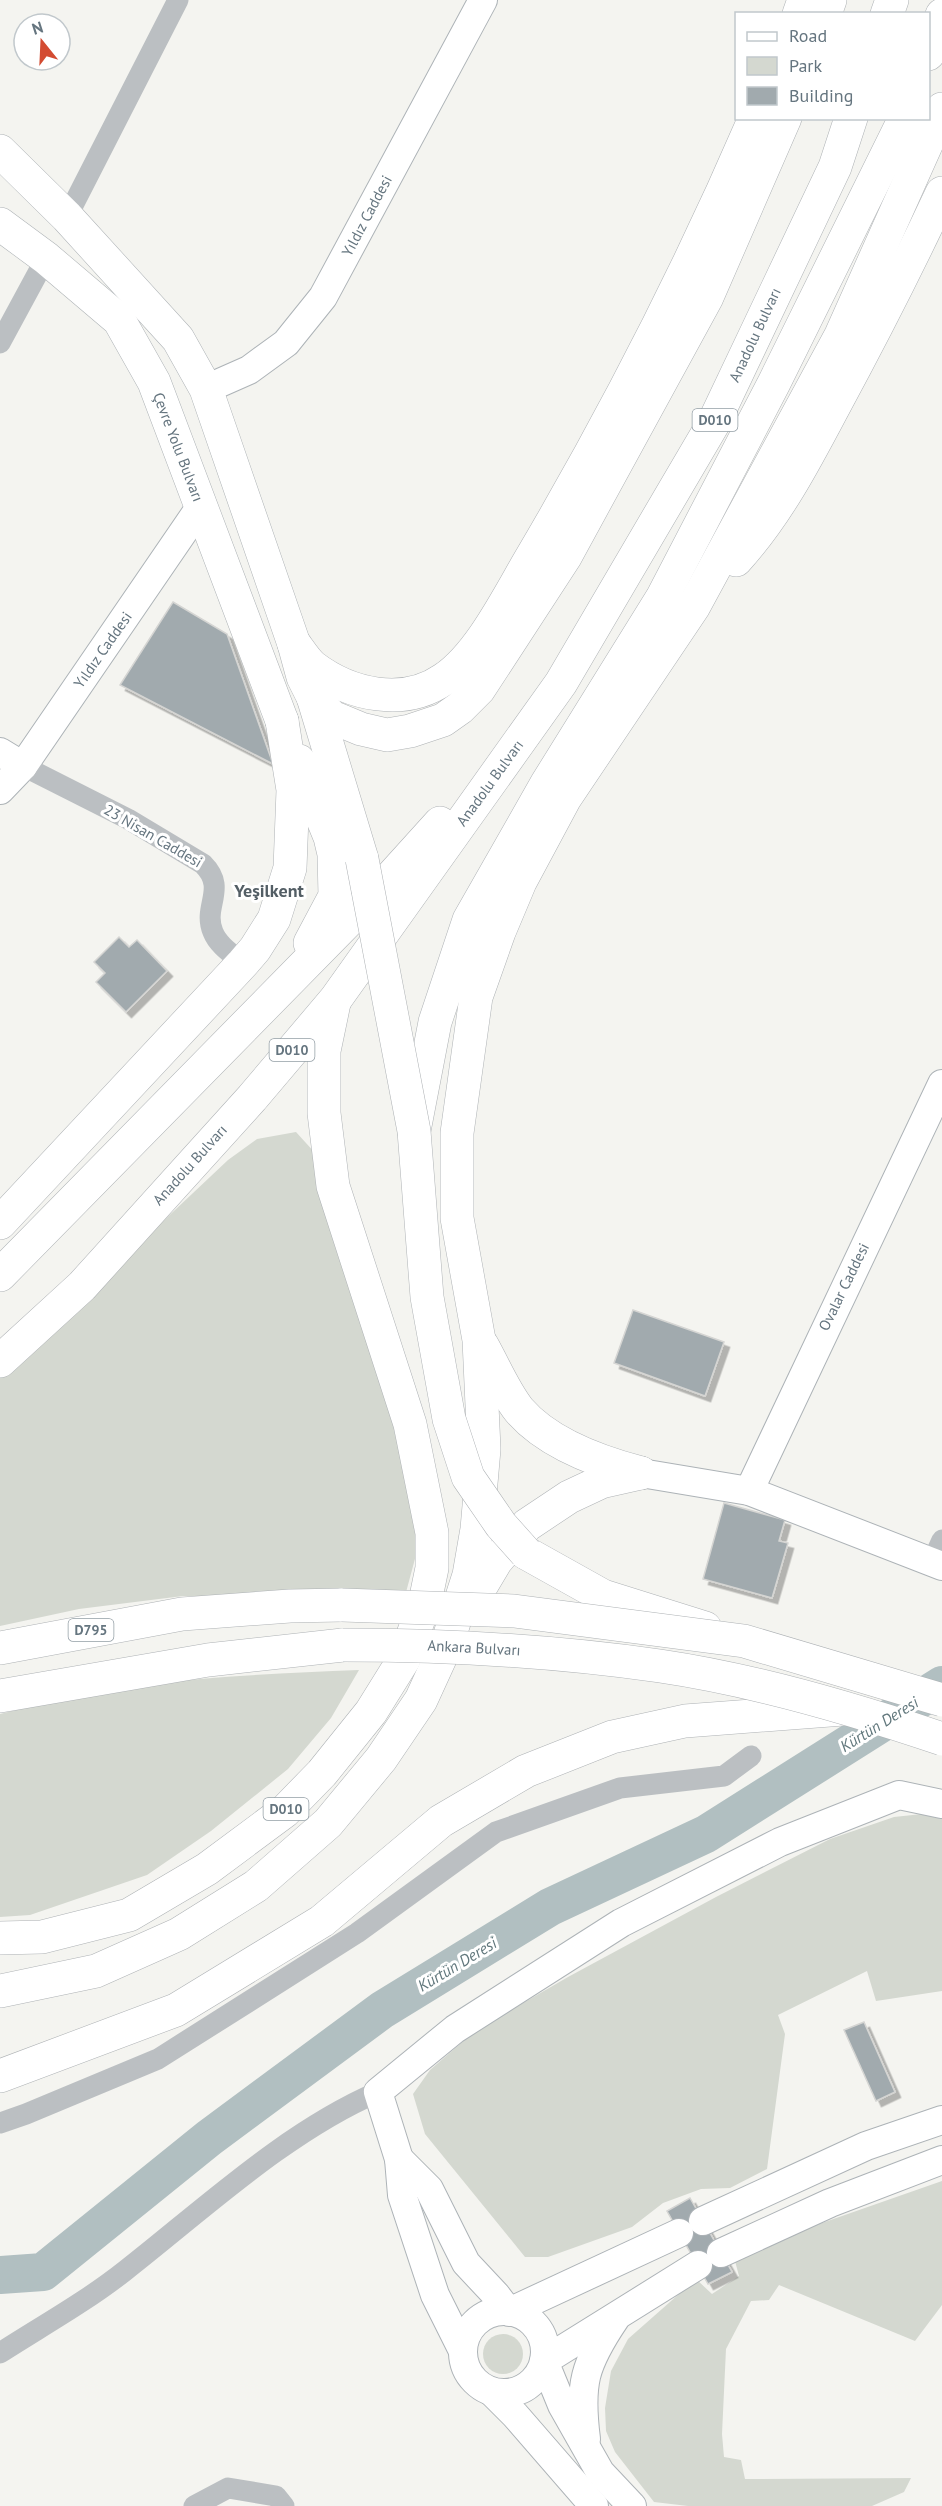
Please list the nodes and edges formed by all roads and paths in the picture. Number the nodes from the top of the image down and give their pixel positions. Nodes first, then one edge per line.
1 (178, 0) edge
2 (483, 0) edge
3 (942, 15) edge
4 (930, 48) edge
5 (942, 109) edge
6 (754, 120) edge
7 (784, 120) edge
8 (850, 120) edge
9 (904, 120) edge
10 (0, 152) edge
11 (942, 193) edge
12 (67, 217) junction
13 (0, 224) edge
14 (46, 258) junction
15 (0, 343) edge
16 (206, 389) junction
17 (201, 506) junction
18 (694, 606) junction
19 (294, 644) junction
20 (313, 697) junction
21 (545, 705) junction
22 (282, 721) junction
23 (12, 759) edge
24 (0, 790) edge
25 (243, 963) junction
26 (335, 1000) junction
27 (196, 1073) junction
28 (942, 1084) edge
29 (414, 1131) junction
30 (0, 1223) edge
31 (0, 1275) edge
32 (479, 1340) junction
33 (0, 1361) edge
34 (641, 1473) junction
35 (749, 1491) junction
36 (938, 1556) edge
37 (448, 1641) junction
38 (744, 1641) junction
39 (0, 1648) edge
40 (0, 1696) edge
41 (942, 1700) edge
42 (843, 1709) junction
43 (942, 1739) edge
44 (751, 1756) dead end
45 (942, 1804) edge
46 (0, 1938) edge
47 (0, 1991) edge
48 (0, 2076) edge
49 (378, 2092) junction
50 (942, 2120) edge
51 (0, 2123) edge
52 (399, 2159) junction
53 (942, 2160) edge
54 (508, 2312) junction
55 (620, 2312) junction
56 (463, 2351) junction
57 (0, 2353) edge
58 (544, 2361) junction
59 (492, 2392) junction
60 (587, 2450) junction
61 (194, 2506) edge
62 (284, 2506) edge
63 (594, 2506) edge
64 (632, 2506) edge

1 - 12 street
2 - 16 street, Yıldız Caddesi
3 - 4 main road
5 - 18 main road
6 - 19 main road
7 - 20 main road
8 - 21 main road, Anadolu Bulvarı / D010
9 - 29 main road, D010
10 - 12 main road
11 - 18 main road
12 - 16 main road
13 - 14 main road, Çevre Yolu Bulvarı
14 - 15 street
14 - 17 main road, Çevre Yolu Bulvarı
16 - 19 main road
17 - 22 main road, Çevre Yolu Bulvarı
17 - 23 street, Yıldız Caddesi
18 - 32 main road
19 - 20 main road
20 - 29 main road, bridge
21 - 26 main road, Anadolu Bulvarı / D010
21 - 27 main road
22 - 25 main road
22 - 27 main road
23 - 24 street, Yıldız Caddesi
23 - 25 street, 23 Nisan Caddesi
25 - 30 main road
26 - 33 main road, Anadolu Bulvarı / D010
26 - 46 main road, D010
27 - 31 main road
28 - 35 street, Ovalar Caddesi
29 - 38 main road, bridge
32 - 34 main road
32 - 37 main road
34 - 35 street
34 - 37 main road
35 - 36 street
37 - 47 main road
38 - 39 main road, D795, bridge
38 - 41 main road, bridge
40 - 42 main road, Ankara Bulvarı, bridge
42 - 43 main road, Ankara Bulvarı, bridge
42 - 48 main road
44 - 51 street
45 - 49 street
49 - 52 street
49 - 57 street
50 - 54 street
52 - 54 street
52 - 56 street
53 - 55 street
54 - 56 street
54 - 58 street
55 - 58 street
55 - 60 street
56 - 59 street
58 - 59 street
58 - 60 street
59 - 63 street
60 - 64 street
61 - 62 street

